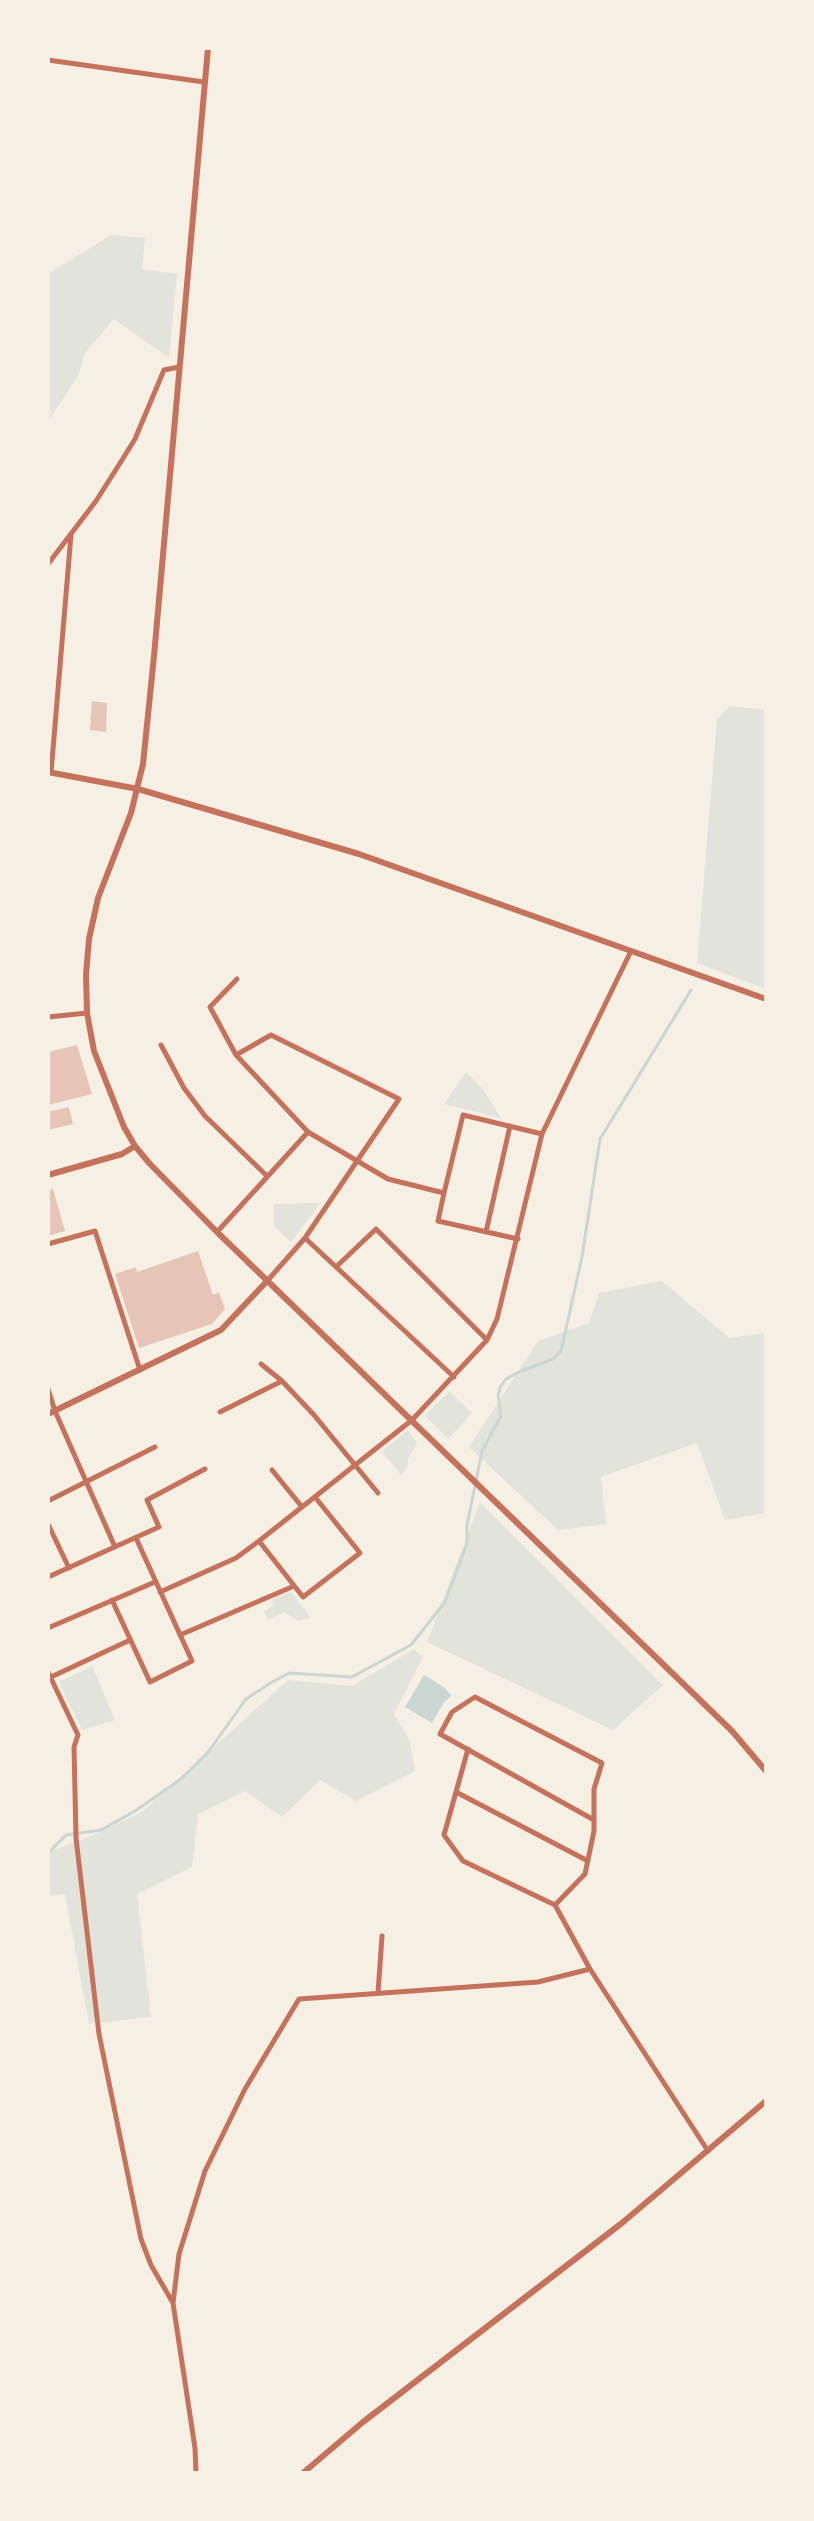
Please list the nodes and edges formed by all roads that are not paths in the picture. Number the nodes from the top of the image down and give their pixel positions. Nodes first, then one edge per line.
1 (208, 48) edge
2 (48, 60) edge
3 (204, 82) junction
4 (179, 367) junction
5 (71, 535) junction
6 (48, 564) edge
7 (49, 772) edge
8 (138, 789) junction
9 (632, 951) junction
10 (237, 979) dead end
11 (766, 999) edge
12 (87, 1013) junction
13 (48, 1017) edge
14 (161, 1045) dead end
15 (236, 1055) junction
16 (510, 1126) junction
17 (308, 1132) junction
18 (543, 1134) junction
19 (135, 1146) junction
20 (358, 1160) junction
21 (48, 1175) edge
22 (267, 1176) junction
23 (444, 1193) junction
24 (217, 1232) junction
25 (486, 1232) junction
26 (305, 1239) junction
27 (518, 1239) junction
28 (48, 1244) edge
29 (336, 1267) junction
30 (268, 1280) junction
31 (487, 1340) junction
32 (261, 1364) dead end
33 (140, 1370) junction
34 (454, 1377) junction
35 (282, 1381) junction
36 (48, 1389) edge
37 (52, 1412) edge
38 (220, 1412) dead end
39 (412, 1420) junction
40 (155, 1446) dead end
41 (356, 1466) junction
42 (205, 1469) dead end
43 (272, 1470) dead end
44 (86, 1483) junction
45 (378, 1493) dead end
46 (315, 1497) junction
47 (48, 1501) edge
48 (302, 1507) junction
49 (48, 1524) edge
50 (136, 1538) junction
51 (259, 1541) junction
52 (115, 1547) junction
53 (69, 1568) junction
54 (48, 1577) edge
55 (155, 1582) junction
56 (294, 1586) junction
57 (160, 1592) junction
58 (112, 1600) junction
59 (48, 1628) edge
60 (180, 1635) junction
61 (130, 1640) junction
62 (49, 1674) edge
63 (468, 1749) junction
64 (766, 1771) edge
65 (456, 1792) junction
66 (594, 1820) junction
67 (588, 1861) junction
68 (555, 1905) junction
69 (382, 1936) dead end
70 (590, 1969) junction
71 (378, 1993) junction
72 (766, 2101) edge
73 (708, 2151) junction
74 (173, 2303) junction
75 (196, 2473) edge
76 (303, 2473) edge

1 - 3 street
2 - 3 street
3 - 4 street
4 - 5 street
4 - 8 street
5 - 6 street
5 - 7 street
7 - 8 street
8 - 9 street
8 - 12 street
9 - 11 street
9 - 18 street
10 - 15 street
12 - 13 street
12 - 19 street
14 - 22 street
15 - 17 street
15 - 20 street
16 - 18 street
16 - 23 street
16 - 25 street
17 - 20 street
17 - 22 street
18 - 27 street
19 - 21 street
19 - 24 street
20 - 23 street
20 - 26 street
22 - 24 street
23 - 25 street
24 - 30 street
25 - 27 street
26 - 29 street
26 - 30 street
27 - 31 street
28 - 33 street
29 - 31 street
29 - 34 street
30 - 33 street
30 - 39 street
31 - 34 street
32 - 35 street
33 - 37 street
34 - 39 street
35 - 38 street
35 - 41 street
36 - 37 street
37 - 44 street
39 - 41 street
39 - 64 street
40 - 44 street
41 - 45 street
41 - 46 street
42 - 50 street
43 - 48 street
44 - 47 street
44 - 52 street
46 - 48 street
46 - 56 street
48 - 51 street
49 - 53 street
50 - 52 street
50 - 55 street
51 - 56 street
51 - 57 street
52 - 53 street
53 - 54 street
55 - 57 street
55 - 58 street
56 - 60 street
57 - 60 street
58 - 59 street
58 - 61 street
60 - 61 street
61 - 62 street
62 - 74 street
63 - 65 street
63 - 66 street
63 - 66 street
65 - 67 street
65 - 68 street
66 - 67 street
67 - 68 street
68 - 70 street
69 - 71 street
70 - 71 street
70 - 73 street
71 - 74 street
72 - 73 street
73 - 76 street
74 - 75 street

